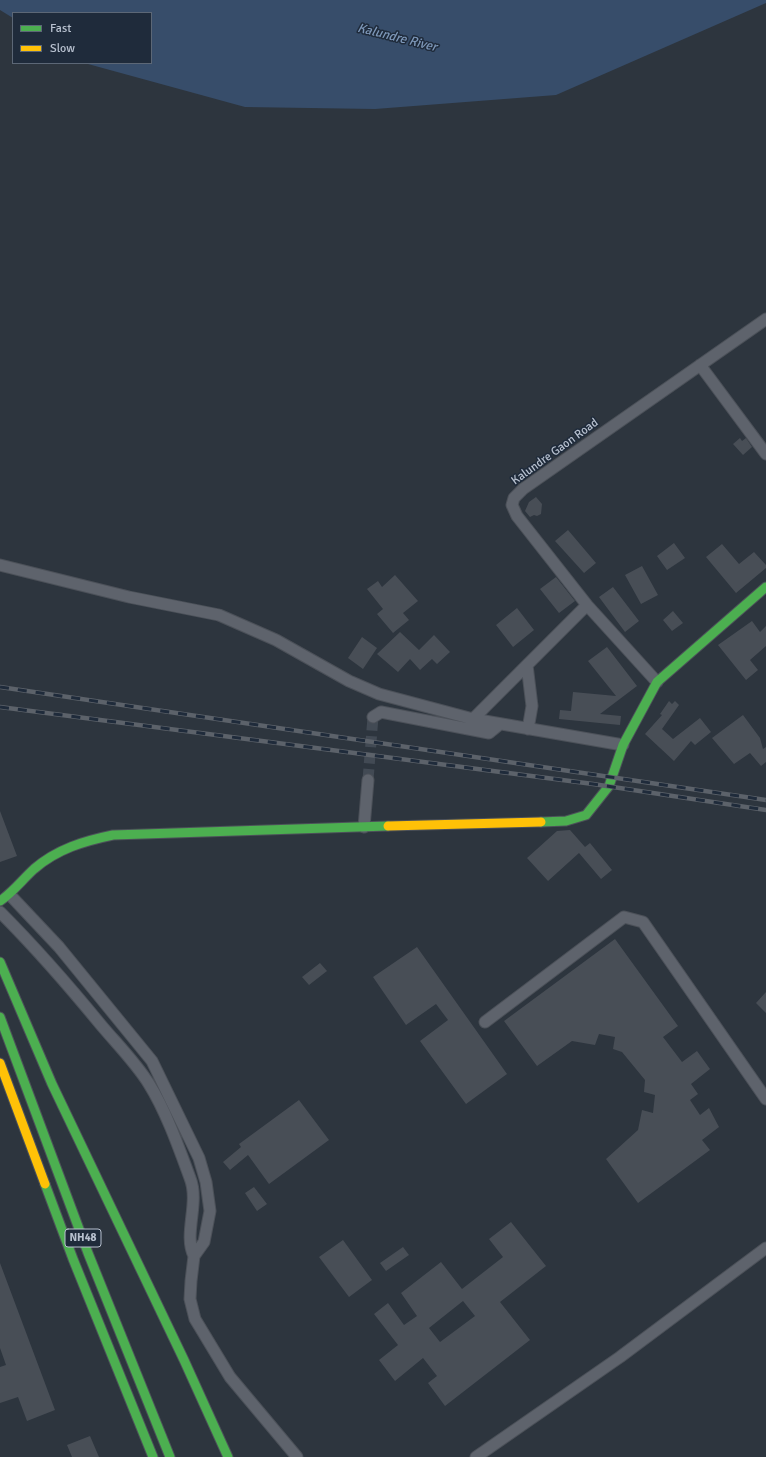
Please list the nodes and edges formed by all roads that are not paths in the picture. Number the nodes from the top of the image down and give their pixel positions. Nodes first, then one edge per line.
1 (766, 319) edge
2 (700, 365) junction
3 (766, 454) edge
4 (0, 565) edge
5 (766, 587) edge
6 (587, 605) junction
7 (527, 665) junction
8 (657, 682) junction
9 (373, 717) dead end
10 (473, 719) junction
11 (500, 724) junction
12 (528, 729) junction
13 (623, 745) junction
14 (368, 780) tunnel mouth
15 (364, 827) junction
16 (5, 898) edge
17 (0, 912) edge
18 (0, 962) edge
19 (0, 1017) edge
20 (485, 1022) dead end
21 (0, 1063) edge
22 (766, 1099) edge
23 (766, 1248) edge
24 (194, 1256) junction
25 (152, 1457) edge
26 (170, 1457) edge
27 (228, 1457) edge
28 (297, 1457) edge
29 (476, 1457) edge

1 - 2 street, Kalundre Gaon Road
2 - 3 street
2 - 6 street, Kalundre Gaon Road
4 - 10 street
5 - 8 main road
6 - 7 street
6 - 8 street, Kalundre Gaon Road
7 - 10 street
7 - 12 street
8 - 13 main road
9 - 11 street
10 - 11 street
11 - 12 street
12 - 13 street
13 - 15 main road
14 - 15 street
15 - 16 main road
16 - 24 street
17 - 24 street
18 - 27 main road
19 - 26 main road, NH48
20 - 22 street
21 - 25 main road, NH48
23 - 29 street
24 - 28 street

